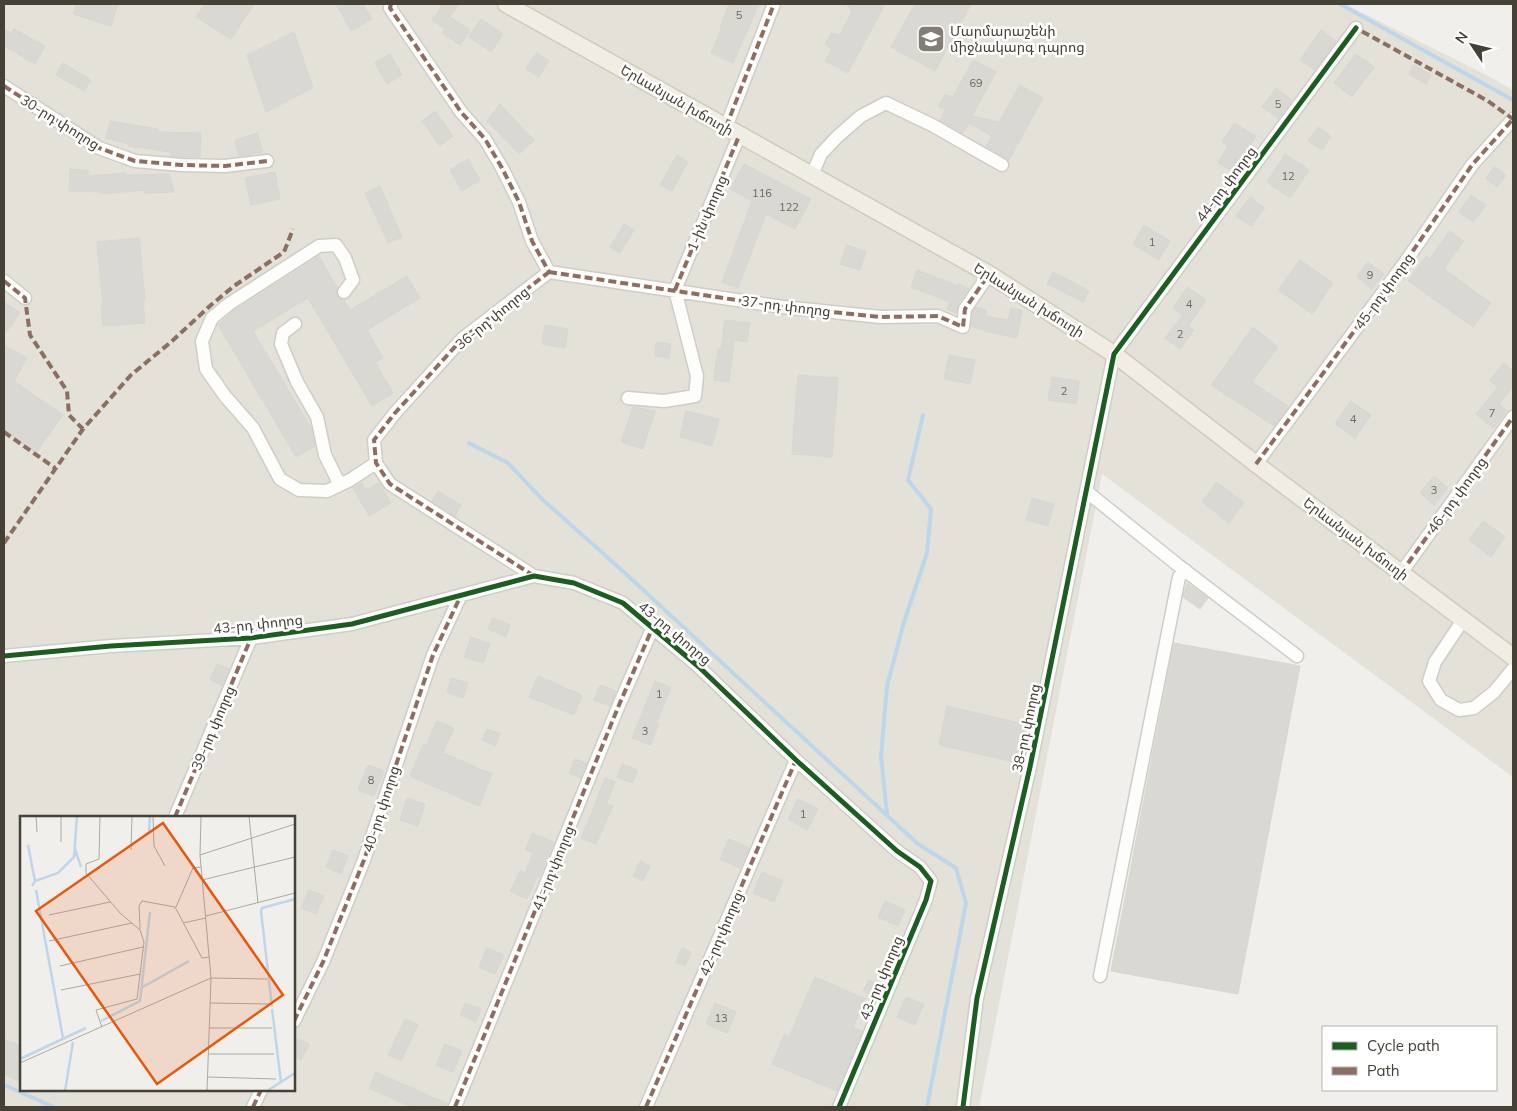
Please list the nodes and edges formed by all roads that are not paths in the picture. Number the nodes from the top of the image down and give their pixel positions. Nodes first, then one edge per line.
1 (391, 4) edge
2 (506, 4) edge
3 (774, 4) edge
4 (1356, 28) dead end
5 (4, 86) edge
6 (1513, 119) edge
7 (733, 131) junction
8 (267, 161) dead end
9 (1002, 165) dead end
10 (812, 175) junction
11 (550, 272) junction
12 (989, 274) junction
13 (4, 281) edge
14 (675, 290) junction
15 (344, 292) dead end
16 (25, 298) dead end
17 (295, 324) dead end
18 (1114, 354) junction
19 (628, 398) dead end
20 (1513, 417) edge
21 (376, 463) junction
22 (1256, 464) junction
23 (340, 485) junction
24 (1086, 490) junction
25 (1185, 570) junction
26 (1401, 573) junction
27 (534, 576) junction
28 (461, 594) junction
29 (1464, 620) junction
30 (652, 629) junction
31 (251, 638) junction
32 (4, 656) edge
33 (1297, 656) dead end
34 (1513, 657) edge
35 (1513, 669) edge
36 (796, 760) junction
37 (175, 816) edge
38 (1100, 976) dead end
39 (295, 1019) edge
40 (261, 1091) edge
41 (253, 1107) edge
42 (455, 1107) edge
43 (646, 1107) edge
44 (839, 1107) edge
45 (963, 1107) edge

1 - 11 street
2 - 7 main road, Երևանյան խճուղի
3 - 7 street, 1-ին փողոց
4 - 18 street, 44-րդ փողոց
5 - 8 street, 30-րդ փողոց
6 - 22 street, 45-րդ փողոց
7 - 10 main road, Երևանյան խճուղի
7 - 14 street, 1-ին փողոց
9 - 10 street
10 - 12 main road, Երևանյան խճուղի
11 - 14 street, 37-րդ փողոց
11 - 21 street, 36-րդ փողոց
12 - 14 street, 37-րդ փողոց
12 - 18 main road, Երևանյան խճուղի
13 - 16 street
14 - 19 street
15 - 23 street
17 - 23 street
18 - 22 main road, Երևանյան խճուղի
18 - 24 street, 38-րդ փողոց
20 - 26 street, 46-րդ փողոց
21 - 23 street
21 - 27 street
22 - 26 main road, Երևանյան խճուղի
24 - 25 street
24 - 45 street, 38-րդ փողոց
25 - 33 street
25 - 38 street
26 - 29 main road, Երևանյան խճուղի
27 - 28 street, 43-րդ փողոց
27 - 30 street, 43-րդ փողոց
28 - 31 street, 43-րդ փողոց
28 - 39 street, 40-րդ փողոց
29 - 34 main road, Երևանյան խճուղի
29 - 35 street
30 - 36 street, 43-րդ փողոց
30 - 42 street, 41-րդ փողոց
31 - 32 street, 43-րդ փողոց
31 - 37 street, 39-րդ փողոց
36 - 43 street, 42-րդ փողոց
36 - 44 street, 43-րդ փողոց
40 - 41 street

